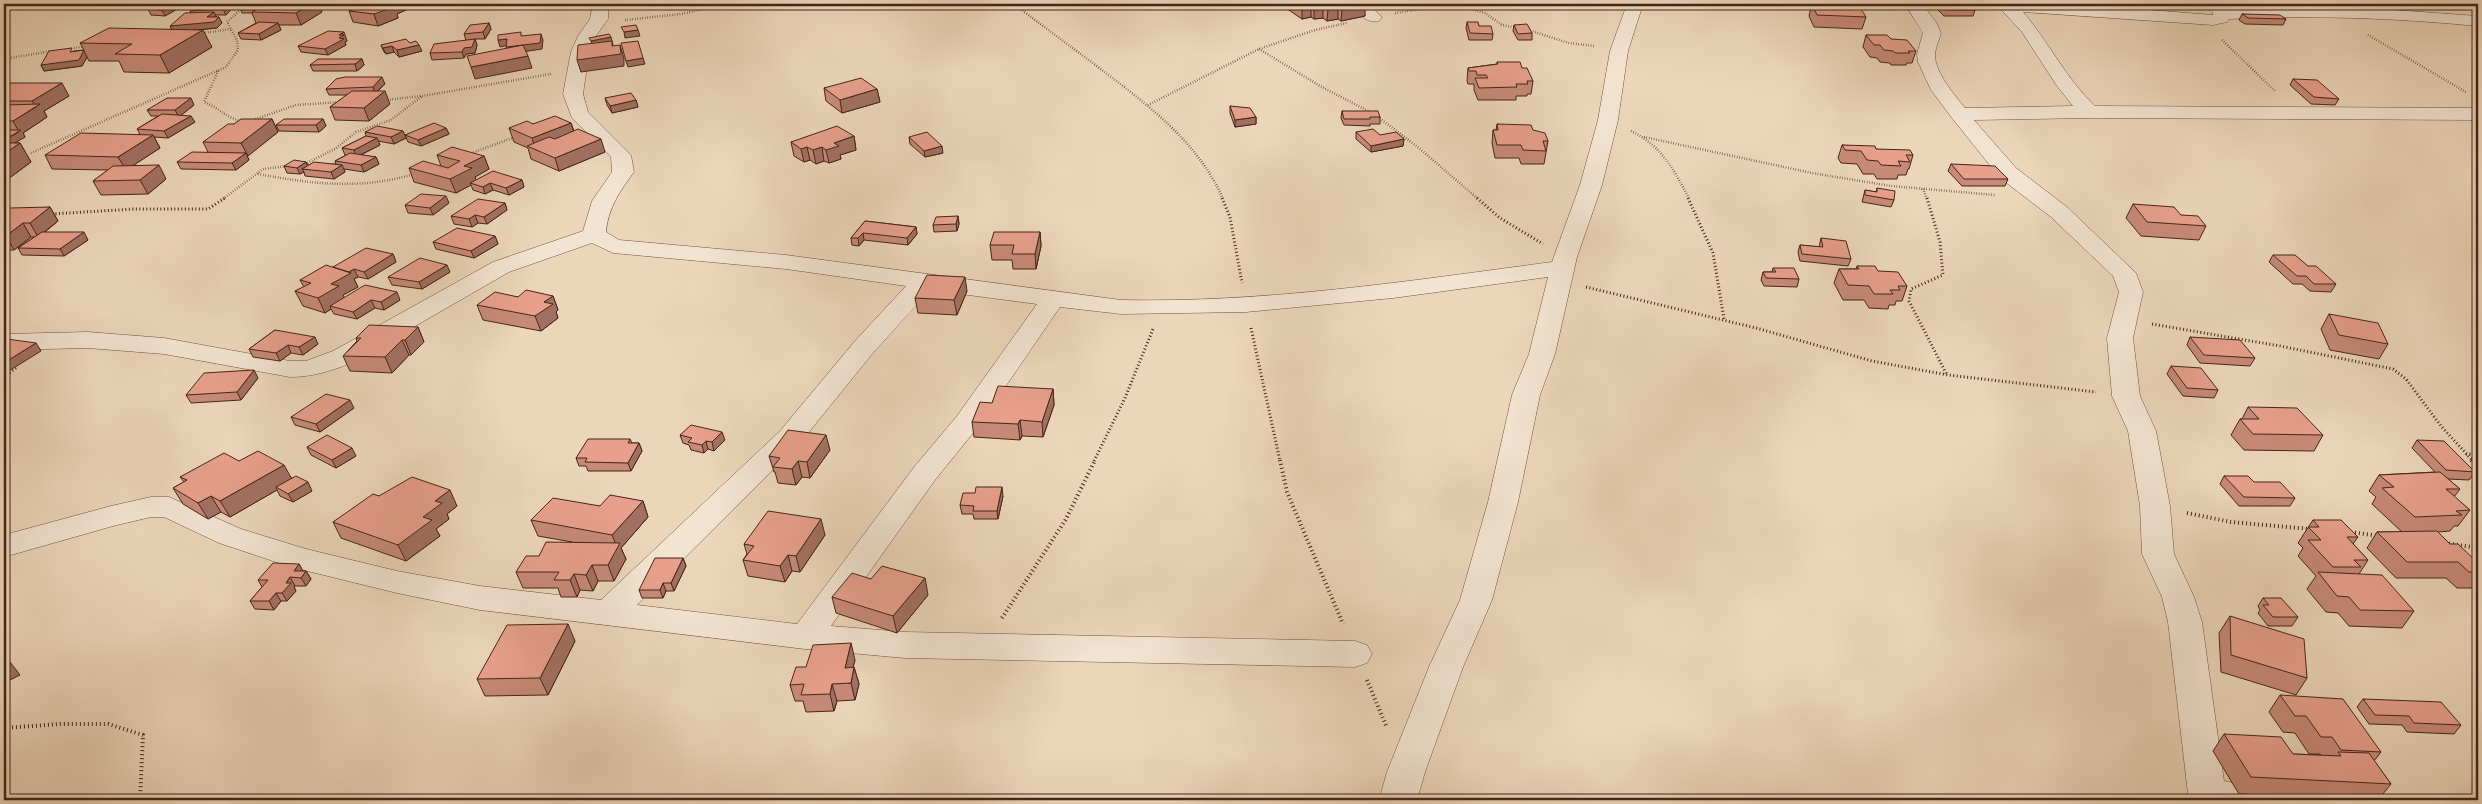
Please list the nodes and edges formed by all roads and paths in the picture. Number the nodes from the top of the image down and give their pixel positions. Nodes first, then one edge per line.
1 (247, 4) edge
2 (402, 4) edge
3 (477, 4) edge
4 (767, 4) edge
5 (1009, 4) edge
6 (1360, 4) edge
7 (1495, 4) edge
8 (1635, 4) edge
9 (1913, 4) edge
10 (2006, 5) edge
11 (1459, 6) junction
12 (2221, 9) edge
13 (599, 13) edge
14 (1373, 17) junction
15 (2199, 20) junction
16 (2478, 21) edge
17 (231, 29) junction
18 (2364, 32) dead end
19 (198, 34) edge
20 (90, 46) edge
21 (1259, 49) junction
22 (64, 50) edge
23 (55, 51) edge
24 (1619, 51) junction
25 (4, 59) edge
26 (576, 70) junction
27 (218, 71) junction
28 (422, 96) junction
29 (378, 100) edge
30 (345, 102) edge
31 (2475, 104) edge
32 (1148, 105) junction
33 (2090, 112) junction
34 (2293, 112) junction
35 (1959, 114) junction
36 (1608, 120) junction
37 (518, 136) edge
38 (1644, 137) junction
39 (31, 153) dead end
40 (464, 156) edge
41 (290, 166) edge
42 (297, 166) edge
43 (417, 173) edge
44 (257, 174) junction
45 (1923, 189) junction
46 (2042, 199) junction
47 (43, 214) edge
48 (594, 235) junction
49 (1561, 268) junction
50 (924, 282) junction
51 (1053, 299) junction
52 (1246, 306) junction
53 (1161, 308) junction
54 (1724, 319) junction
55 (2126, 320) junction
56 (4, 342) edge
57 (1948, 375) junction
58 (2126, 396) junction
59 (2465, 454) junction
60 (2478, 454) edge
61 (2478, 466) edge
62 (2155, 506) junction
63 (2312, 529) edge
64 (2348, 532) edge
65 (2386, 536) edge
66 (2436, 542) edge
67 (4, 546) edge
68 (2478, 548) edge
69 (608, 613) junction
70 (806, 637) junction
71 (984, 646) junction
72 (1355, 654) junction
73 (4, 728) edge
74 (1402, 786) edge
75 (140, 800) edge
76 (2248, 800) edge

1 - 17 path
2 - 3 path
4 - 13 path
5 - 32 path
6 - 14 street
7 - 11 path
8 - 24 street
9 - 35 street
10 - 15 street
10 - 33 street
11 - 14 path
11 - 24 path
12 - 15 street
12 - 16 street
13 - 26 street
14 - 21 path
15 - 34 path
17 - 19 path
17 - 27 path
18 - 31 path
20 - 22 path
21 - 32 path
21 - 49 path
23 - 25 path
24 - 36 street
26 - 28 path
26 - 48 street
27 - 30 path
27 - 39 path
28 - 29 path
28 - 42 path
31 - 34 street
32 - 52 path
33 - 34 street
33 - 35 street
35 - 46 street
36 - 38 path
36 - 49 street
37 - 40 path
38 - 45 path
38 - 54 path
41 - 44 path
43 - 44 path
44 - 47 path
45 - 46 path
45 - 57 path
46 - 55 street
48 - 50 street
48 - 56 street
49 - 52 street
49 - 54 path
49 - 74 street
50 - 51 street
50 - 69 street
51 - 53 street
51 - 70 street
52 - 53 street
52 - 72 path
53 - 71 path
54 - 57 path
55 - 58 street
55 - 59 path
57 - 58 path
58 - 62 street
59 - 60 path
59 - 61 path
62 - 63 path
62 - 76 street
64 - 65 path
66 - 68 path
67 - 69 street
69 - 70 street
70 - 71 street
71 - 72 street
72 - 74 path
73 - 75 path

